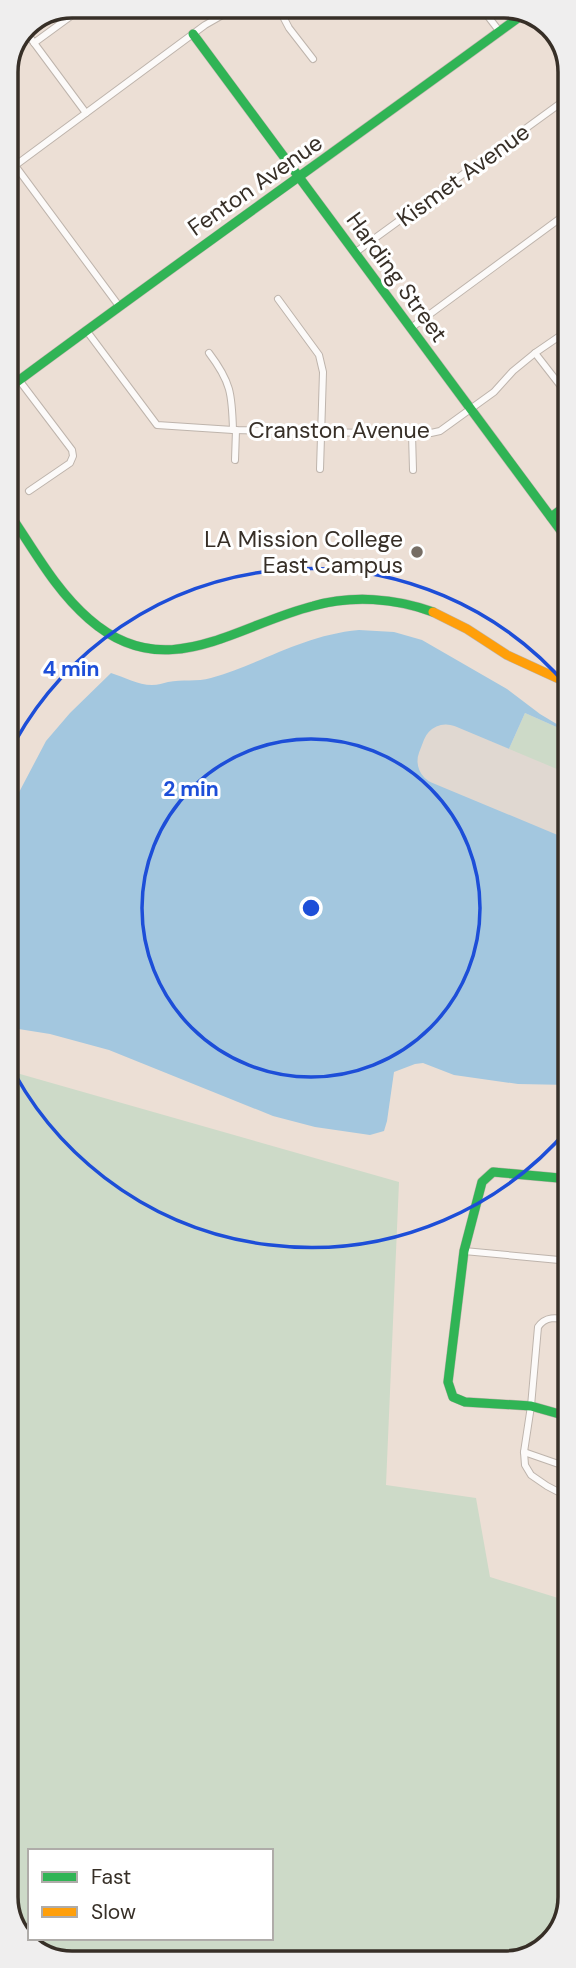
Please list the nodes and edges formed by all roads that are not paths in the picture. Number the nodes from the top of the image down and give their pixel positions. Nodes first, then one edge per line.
1 (68, 18) edge
2 (217, 18) edge
3 (284, 18) edge
4 (489, 18) edge
5 (516, 19) edge
6 (500, 32) junction
7 (193, 34) junction
8 (30, 38) edge
9 (34, 43) junction
10 (313, 59) dead end
11 (558, 105) edge
12 (86, 113) junction
13 (18, 164) edge
14 (18, 169) edge
15 (299, 178) junction
16 (558, 219) edge
17 (356, 252) junction
18 (278, 299) dead end
19 (119, 306) junction
20 (411, 328) junction
21 (86, 330) junction
22 (558, 337) edge
23 (209, 353) dead end
24 (535, 353) junction
25 (19, 380) joint
26 (558, 383) edge
27 (471, 409) junction
28 (235, 430) junction
29 (322, 431) junction
30 (412, 434) junction
31 (235, 460) dead end
32 (320, 469) dead end
33 (413, 470) dead end
34 (29, 491) dead end
35 (558, 512) edge
36 (551, 517) junction
37 (18, 526) edge
38 (558, 527) edge
39 (558, 678) edge
40 (558, 1179) edge
41 (464, 1251) junction
42 (558, 1260) edge
43 (558, 1319) edge
44 (531, 1406) junction
45 (558, 1414) edge
46 (524, 1452) junction
47 (558, 1464) edge
48 (558, 1492) edge

1 - 9 street
2 - 7 street
3 - 10 street
4 - 6 street
5 - 6 street, Fenton Avenue
6 - 15 street, Fenton Avenue
7 - 12 street
7 - 15 street, Harding Street
8 - 9 street
9 - 12 street
11 - 17 street, Kismet Avenue
12 - 13 street
14 - 19 street
15 - 17 street, Harding Street
15 - 19 street, Fenton Avenue
16 - 20 street
17 - 20 street, Harding Street
18 - 29 street
19 - 21 street, Fenton Avenue
20 - 27 street, Harding Street
21 - 25 street, Fenton Avenue
21 - 28 street, Cranston Avenue
22 - 24 street, Cranston Avenue
23 - 28 street
24 - 26 street
24 - 27 street, Cranston Avenue
25 - 34 street
27 - 30 street, Cranston Avenue
27 - 36 street, Harding Street
28 - 29 street, Cranston Avenue
28 - 31 street
29 - 30 street, Cranston Avenue
29 - 32 street
30 - 33 street
35 - 36 street
36 - 38 street, Harding Street
37 - 39 street
40 - 41 street
41 - 42 street
41 - 44 street
43 - 44 street
44 - 45 street
44 - 46 street
46 - 47 street
46 - 48 street

